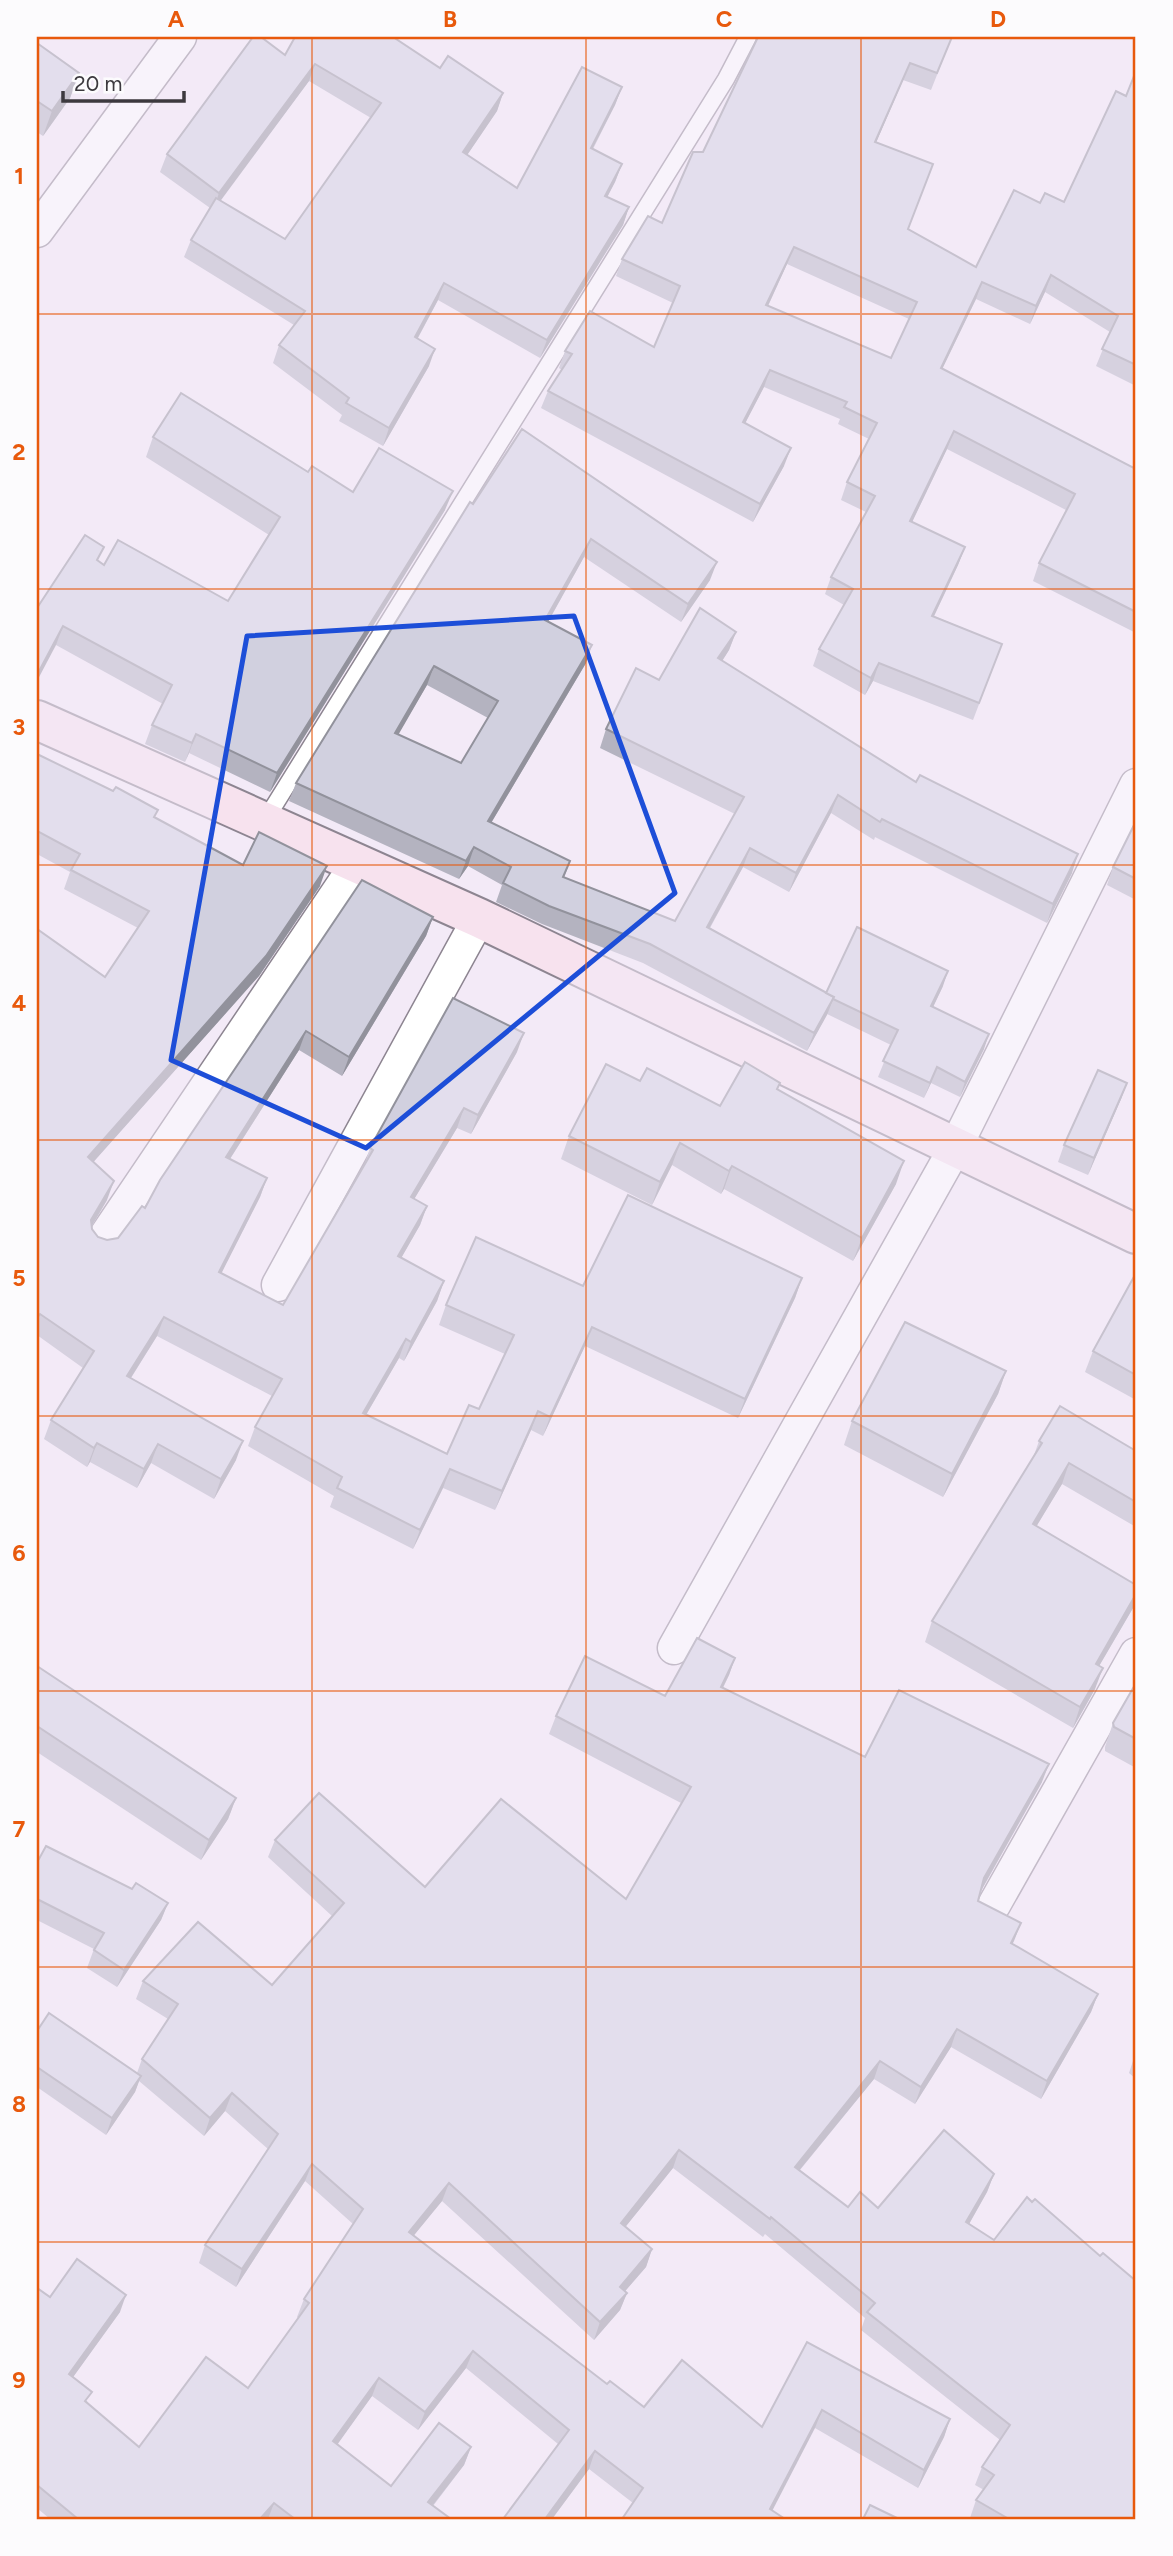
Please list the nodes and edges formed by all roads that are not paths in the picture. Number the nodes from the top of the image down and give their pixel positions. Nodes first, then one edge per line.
1 (180, 37) edge
2 (748, 37) edge
3 (37, 231) edge
4 (37, 720) edge
5 (1136, 785) edge
6 (263, 824) junction
7 (356, 865) junction
8 (479, 918) junction
9 (955, 1148) junction
10 (1136, 1234) edge
11 (102, 1241) edge
12 (278, 1285) dead end
13 (674, 1648) dead end
14 (1136, 1654) edge
15 (994, 1905) dead end

1 - 3 street
2 - 6 lane
4 - 6 street
5 - 9 street
6 - 7 street
7 - 8 street
7 - 11 street
8 - 9 street
8 - 12 street
9 - 10 street
9 - 13 street
14 - 15 street

